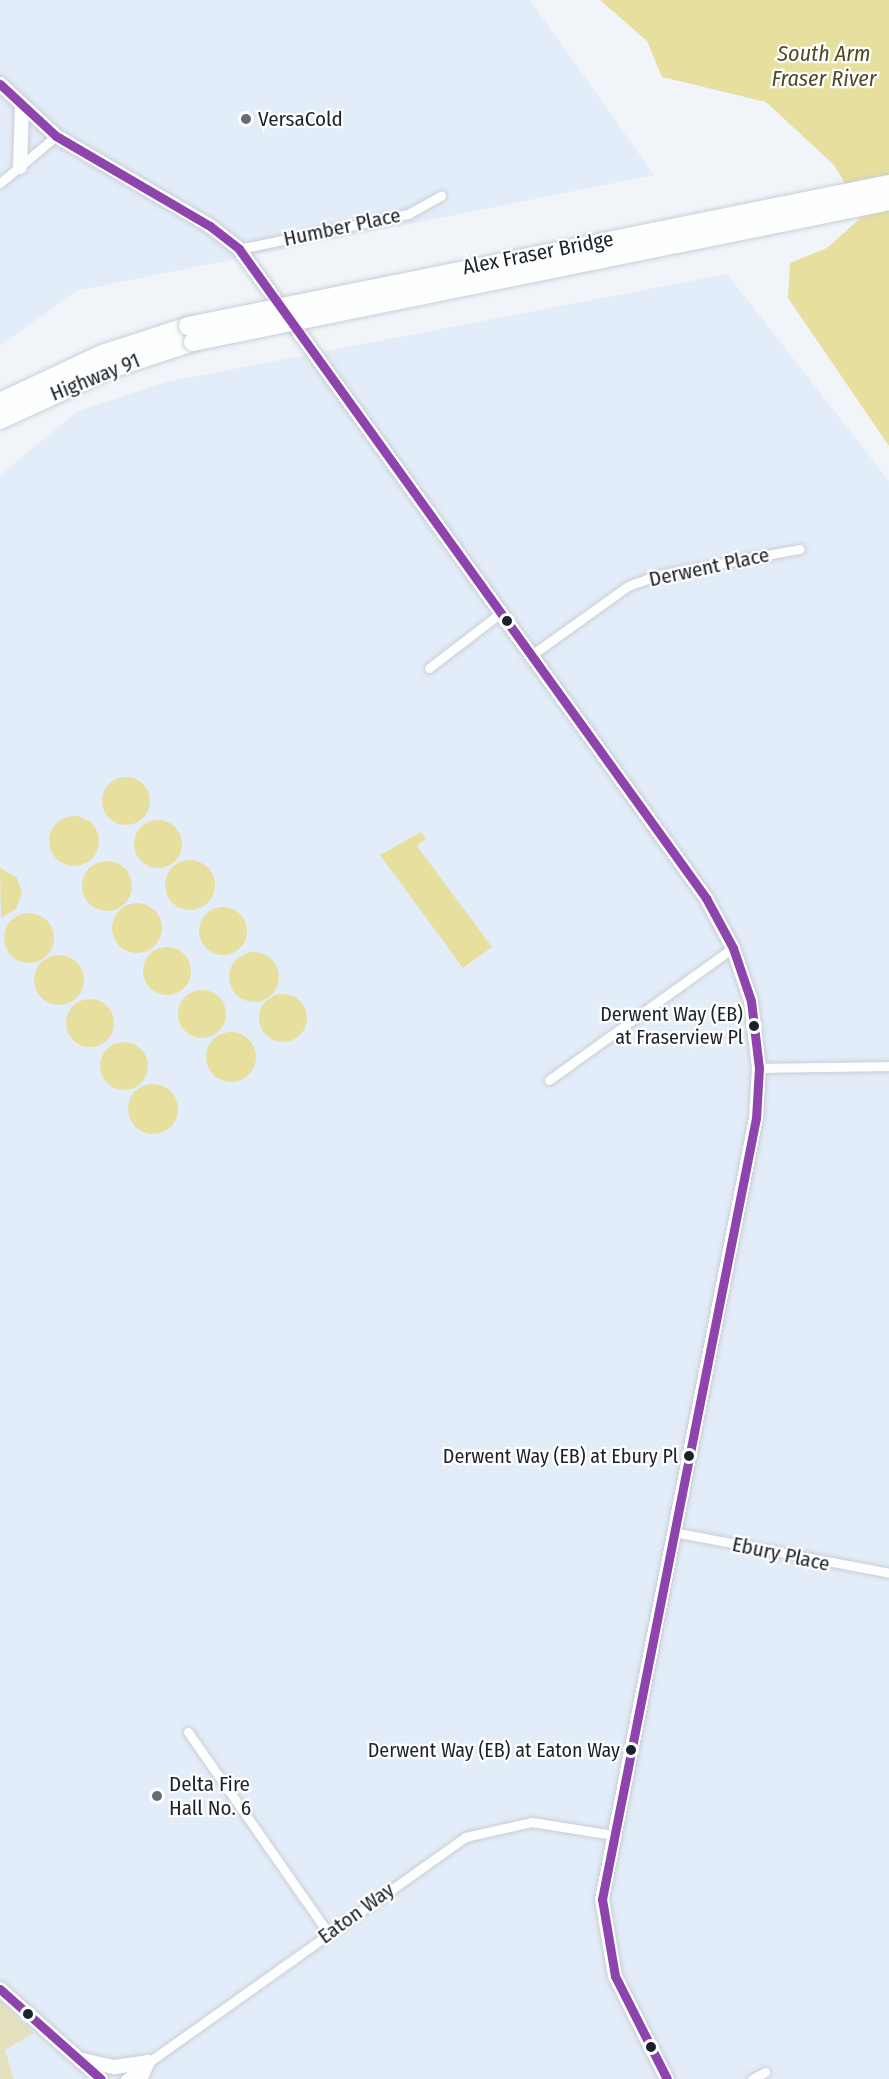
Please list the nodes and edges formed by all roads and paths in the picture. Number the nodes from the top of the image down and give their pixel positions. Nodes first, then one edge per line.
1 (0, 84) edge
2 (22, 106) junction
3 (56, 136) junction
4 (20, 167) junction
5 (0, 183) edge
6 (889, 184) edge
7 (441, 196) dead end
8 (889, 201) edge
9 (239, 249) junction
10 (191, 334) junction
11 (0, 402) edge
12 (0, 420) edge
13 (800, 549) dead end
14 (502, 612) junction
15 (533, 654) junction
16 (429, 668) dead end
17 (733, 948) junction
18 (889, 1066) edge
19 (759, 1068) junction
20 (549, 1080) dead end
21 (673, 1532) junction
22 (889, 1573) edge
23 (188, 1732) dead end
24 (614, 1834) junction
25 (329, 1934) junction
26 (0, 1989) edge
27 (79, 2059) junction
28 (148, 2062) junction
29 (765, 2072) dead end
30 (101, 2079) edge
31 (124, 2079) edge
32 (140, 2079) edge
33 (667, 2079) edge
34 (752, 2079) edge

1 - 2 street
2 - 3 street
2 - 4 street
3 - 4 street
3 - 9 street
4 - 5 street
6 - 10 highway, Alex Fraser Bridge, bridge
7 - 9 street, Humber Place
8 - 10 highway, Alex Fraser Bridge, bridge
9 - 14 street
10 - 11 highway, Highway 91
10 - 12 highway, Highway 91
13 - 15 street, Derwent Place
14 - 15 street
14 - 16 street
15 - 17 street
17 - 19 street
17 - 20 street
18 - 19 street
19 - 21 street
21 - 22 street, Ebury Place
21 - 24 street
23 - 25 street
24 - 25 street, Eaton Way
24 - 33 street
25 - 28 street, Eaton Way
26 - 27 street
27 - 28 street
27 - 30 street
28 - 31 street, Eaton Way
28 - 32 street
29 - 34 street

